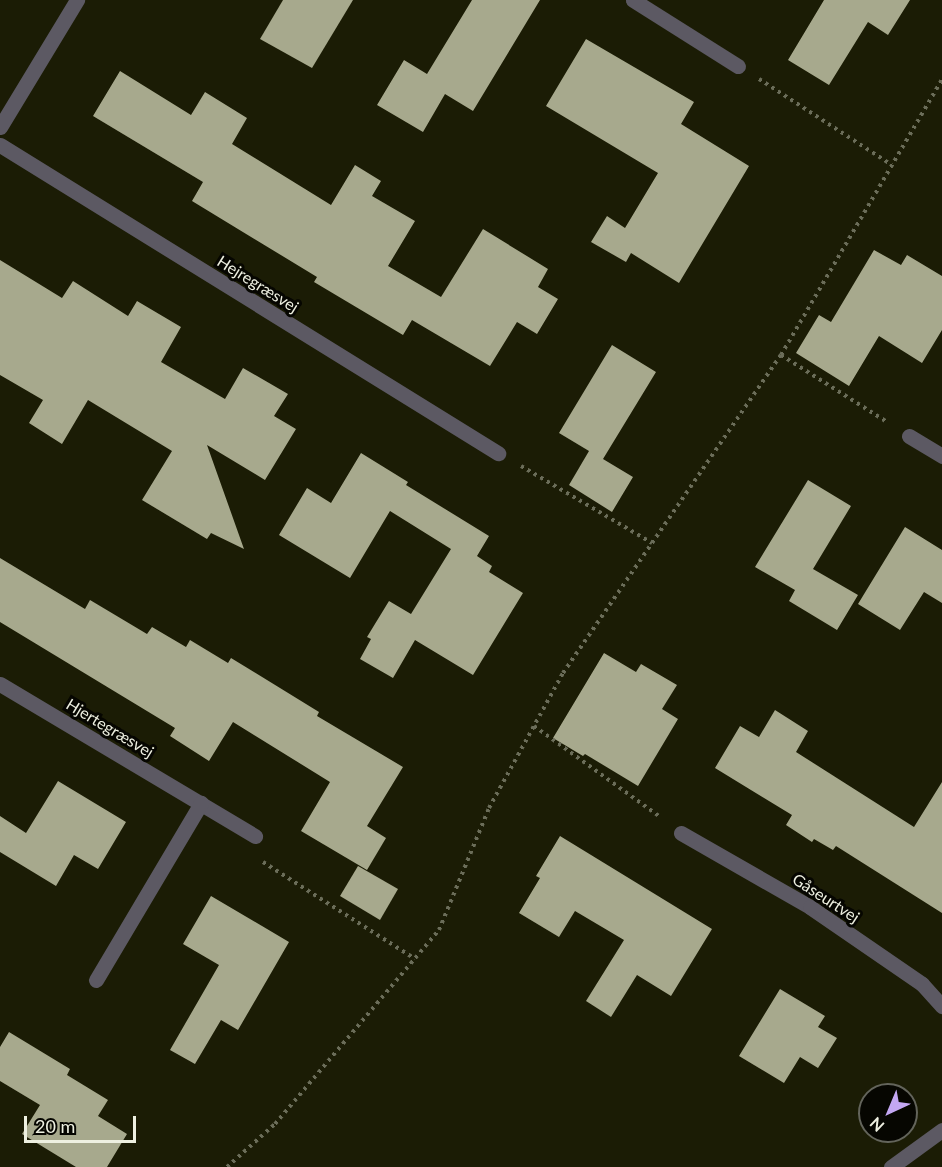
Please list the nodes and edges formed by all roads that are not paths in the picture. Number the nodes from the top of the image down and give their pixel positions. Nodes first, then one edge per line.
1 (76, 0) edge
2 (633, 0) edge
3 (738, 66) road end
4 (0, 127) edge
5 (0, 145) edge
6 (909, 436) road end
7 (498, 453) road end
8 (942, 456) edge
9 (0, 684) edge
10 (201, 803) junction
11 (681, 833) road end
12 (255, 836) road end
13 (96, 980) dead end
14 (942, 1006) edge
15 (942, 1130) edge
16 (899, 1165) edge

1 - 4 street
2 - 3 street
5 - 7 street, Hejregræsvej
6 - 8 street
9 - 10 street, Hjertegræsvej
10 - 12 street, Hjertegræsvej
10 - 13 street
11 - 14 street, Gåseurtvej
15 - 16 street

